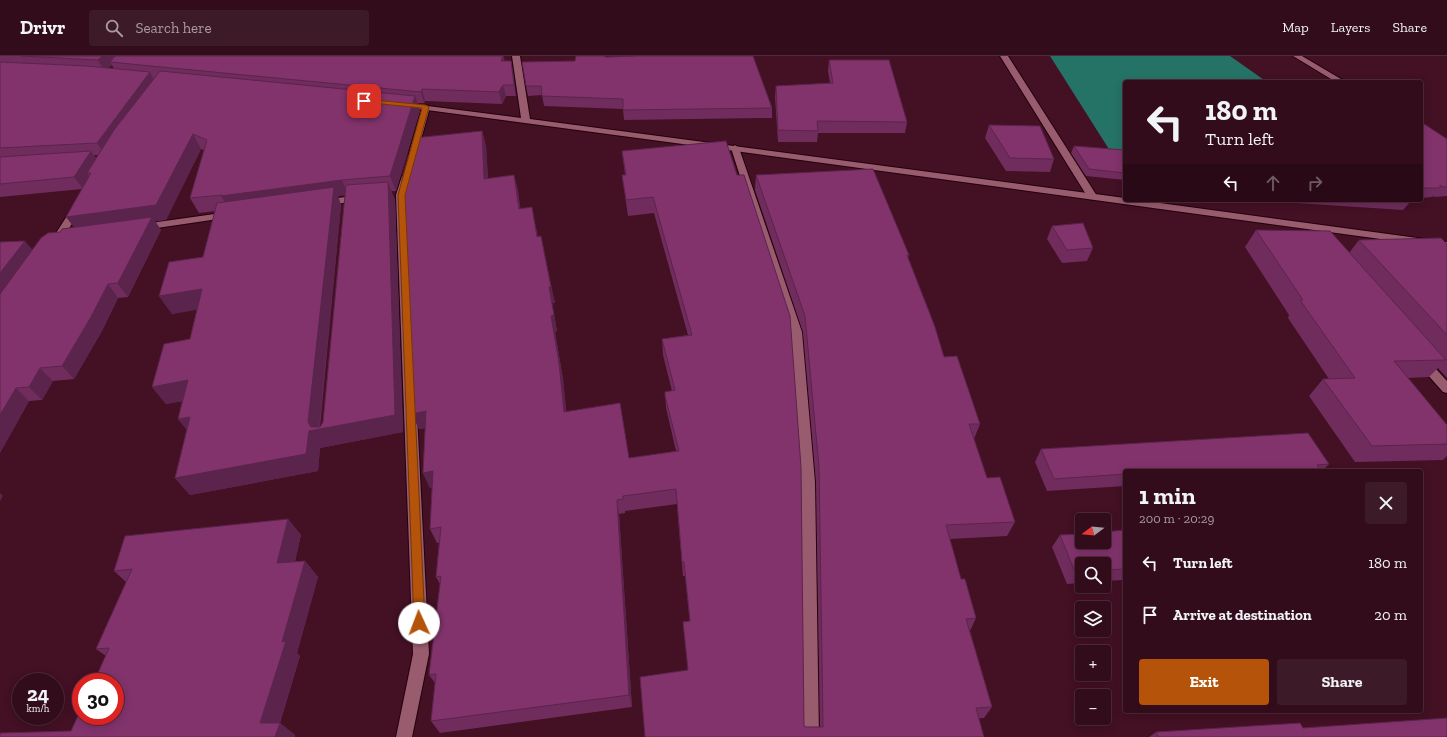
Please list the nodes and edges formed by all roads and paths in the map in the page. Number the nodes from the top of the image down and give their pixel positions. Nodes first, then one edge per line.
1 (516, 56) edge
2 (1004, 56) edge
3 (1297, 56) edge
4 (1339, 80) edge
5 (394, 104) edge
6 (426, 107) junction
7 (526, 120) junction
8 (735, 148) junction
9 (1092, 196) junction
10 (83, 198) edge
11 (371, 198) edge
12 (1123, 200) edge
13 (1136, 202) edge
14 (310, 204) edge
15 (242, 213) edge
16 (1305, 225) junction
17 (135, 228) edge
18 (73, 237) edge
19 (1315, 237) edge
20 (58, 239) junction
21 (1447, 245) edge
22 (47, 248) edge
23 (1417, 354) edge
24 (1447, 389) edge
25 (404, 737) edge
26 (811, 737) edge

1 - 7 street
2 - 9 street
3 - 4 street
5 - 6 street
6 - 7 street
6 - 25 street
7 - 8 street
8 - 9 street
8 - 26 street
9 - 12 street
10 - 20 street
11 - 14 street
13 - 16 street
15 - 17 street
16 - 19 street
16 - 21 street
18 - 20 street
20 - 22 street
23 - 24 street

